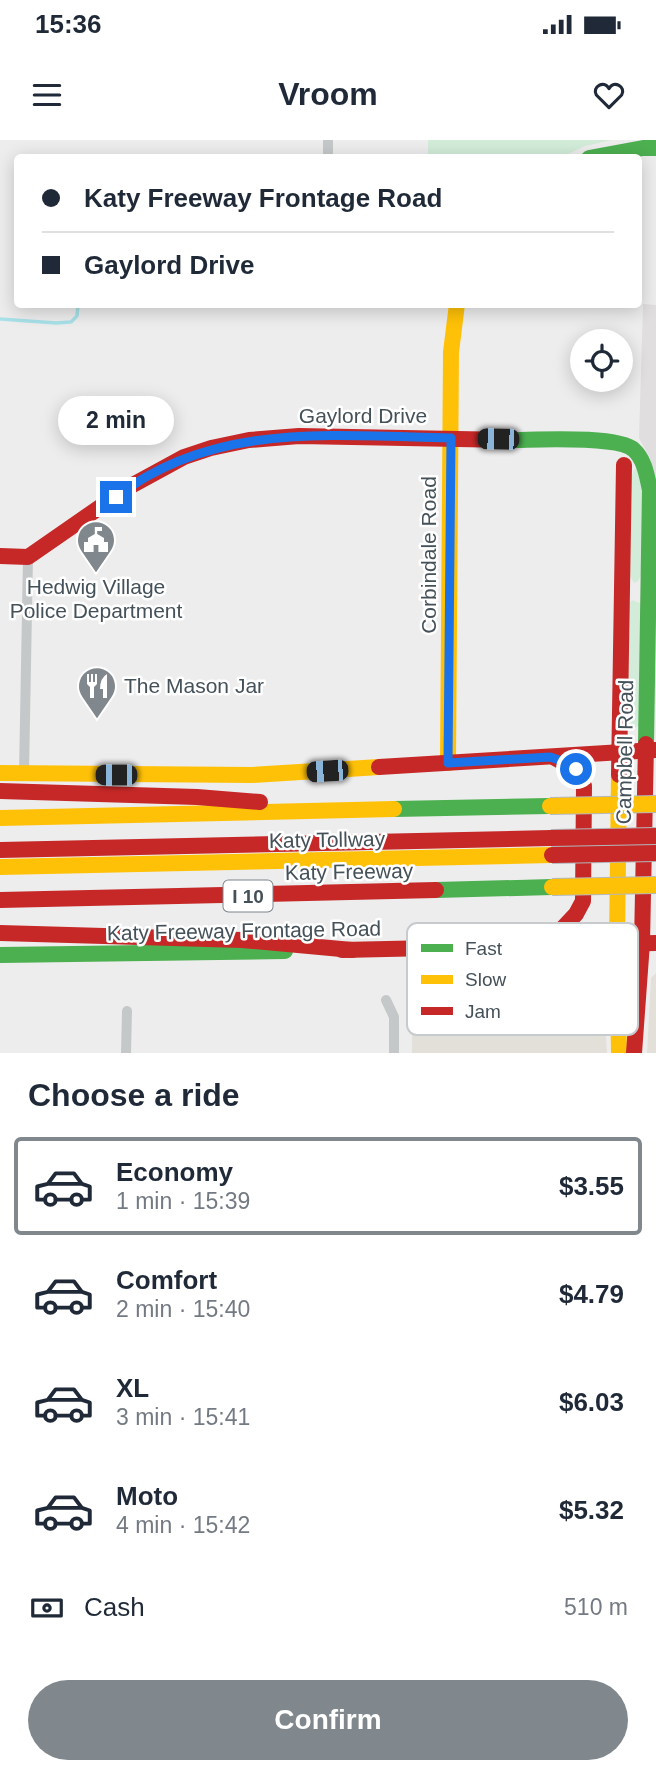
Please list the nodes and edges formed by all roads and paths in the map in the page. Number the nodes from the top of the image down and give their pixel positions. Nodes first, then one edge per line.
1 (328, 140) edge
2 (656, 148) edge
3 (328, 153) dead end
4 (611, 154) edge
5 (456, 308) edge
6 (451, 438) junction
7 (590, 442) junction
8 (638, 454) junction
9 (624, 465) junction
10 (0, 556) edge
11 (28, 557) junction
12 (648, 587) junction
13 (620, 594) junction
14 (651, 750) edge
15 (618, 752) junction
16 (550, 757) junction
17 (448, 763) junction
18 (0, 773) edge
19 (24, 774) junction
20 (0, 791) edge
21 (656, 796) edge
22 (613, 804) junction
23 (656, 804) edge
24 (373, 810) junction
25 (0, 818) edge
26 (656, 836) edge
27 (0, 850) edge
28 (656, 853) edge
29 (0, 867) edge
30 (656, 885) edge
31 (0, 900) edge
32 (568, 923) edge
33 (617, 923) edge
34 (0, 933) edge
35 (649, 943) edge
36 (407, 949) edge
37 (352, 950) junction
38 (0, 955) edge
39 (386, 1000) dead end
40 (127, 1011) dead end
41 (638, 1011) edge
42 (618, 1035) edge
43 (636, 1035) edge
44 (126, 1053) edge
45 (394, 1053) edge
46 (619, 1053) edge
47 (634, 1053) edge

1 - 3 street
2 - 4 main road
5 - 6 main road, Corbindale Road
6 - 7 main road, Gaylord Drive
6 - 11 main road, Gaylord Drive
6 - 17 main road, Corbindale Road
7 - 8 main road, Gaylord Drive
7 - 9 main road, Gaylord Drive
8 - 9 main road
8 - 12 main road, Campbell Road
9 - 13 main road, Campbell Road
10 - 11 main road
11 - 19 street
12 - 13 main road
12 - 14 main road, Campbell Road
13 - 15 main road, Campbell Road
14 - 15 main road
14 - 35 main road, Campbell Road
15 - 16 main road
15 - 33 main road, Campbell Road
16 - 17 main road
16 - 32 main road
17 - 19 main road
18 - 19 main road
20 - 24 main road
21 - 22 main road, bridge
22 - 23 main road, bridge
22 - 24 main road, bridge
24 - 25 main road
26 - 27 main road, Katy Tollway, bridge
28 - 29 main road, Katy Tollway, bridge
30 - 31 main road, Katy Freeway / I 10, bridge
34 - 37 main road
35 - 41 main road, Campbell Road
36 - 37 main road, Katy Freeway Frontage Road
37 - 38 main road, Katy Freeway Frontage Road
39 - 45 street
40 - 44 street
42 - 46 main road, Campbell Road
43 - 47 main road, Campbell Road

